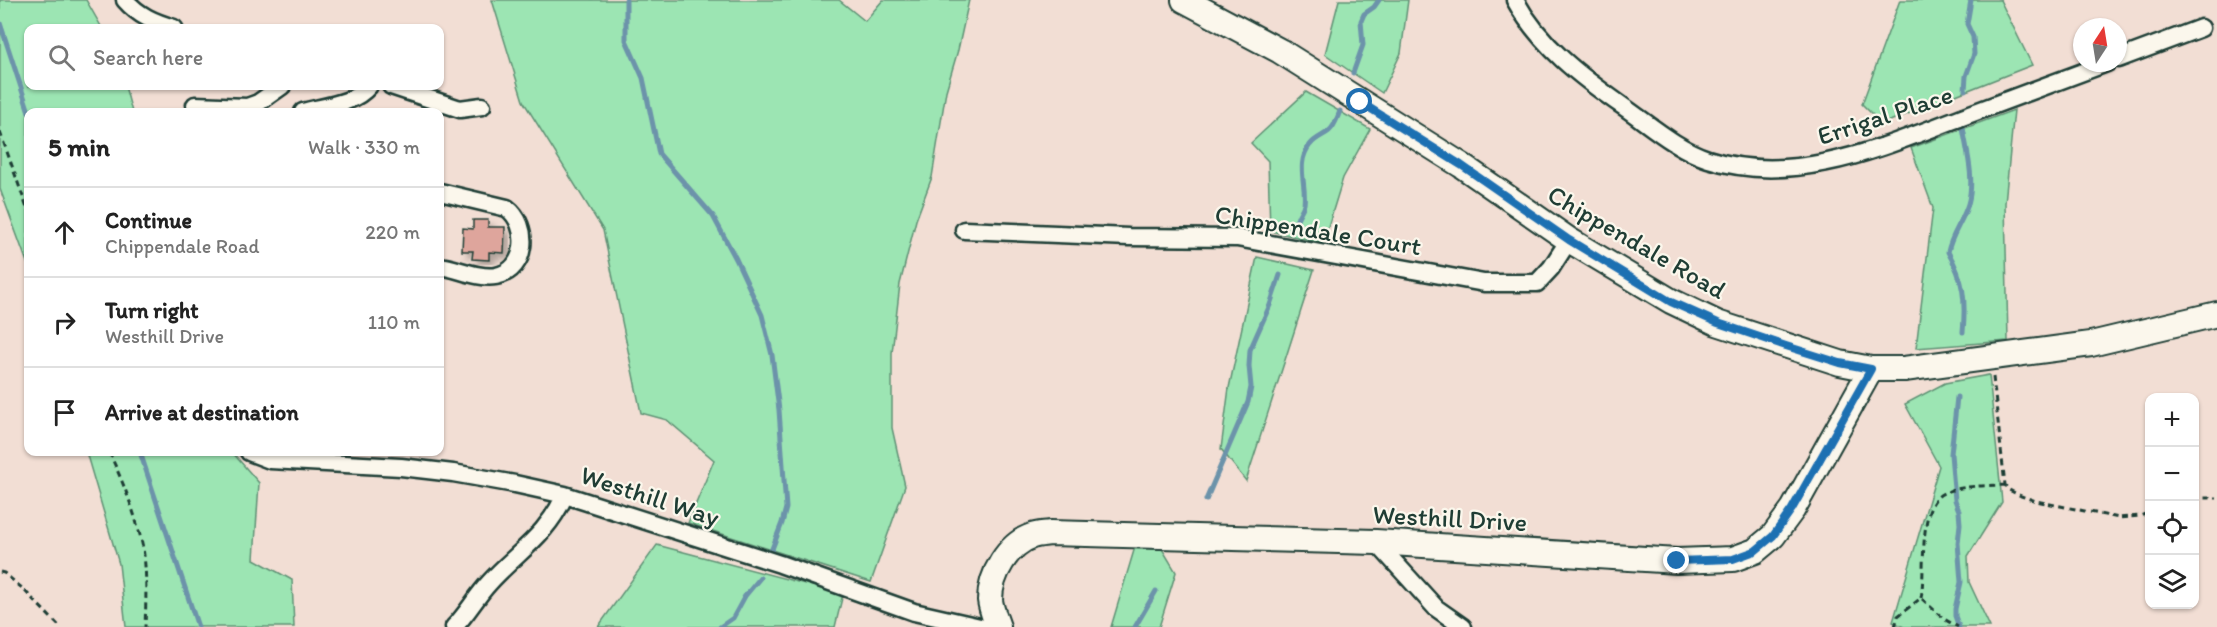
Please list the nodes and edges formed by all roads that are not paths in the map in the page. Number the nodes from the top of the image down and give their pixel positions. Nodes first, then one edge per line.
1 (125, 0) edge
2 (1184, 0) edge
3 (1515, 0) edge
4 (160, 24) edge
5 (2201, 28) dead end
6 (2127, 56) edge
7 (2083, 72) edge
8 (276, 90) edge
9 (365, 90) edge
10 (403, 90) edge
11 (195, 105) dead end
12 (482, 106) dead end
13 (319, 108) edge
14 (444, 193) edge
15 (964, 230) dead end
16 (1569, 240) junction
17 (444, 267) edge
18 (2217, 314) edge
19 (1871, 369) junction
20 (260, 456) edge
21 (565, 495) junction
22 (1376, 542) junction
23 (454, 627) edge
24 (980, 627) edge
25 (998, 627) edge
26 (1463, 627) edge

1 - 4 street
2 - 16 street, Chippendale Road
3 - 7 street, Errigal Place
5 - 6 street
8 - 11 street
9 - 13 street
10 - 12 street
14 - 17 street
15 - 16 street, Chippendale Court
16 - 19 street, Chippendale Road
18 - 19 street, Chippendale Road
19 - 22 street, Westhill Drive
20 - 21 street, Westhill Way
21 - 23 street
21 - 24 street, Westhill Way
22 - 25 street, Westhill Drive
22 - 26 street

